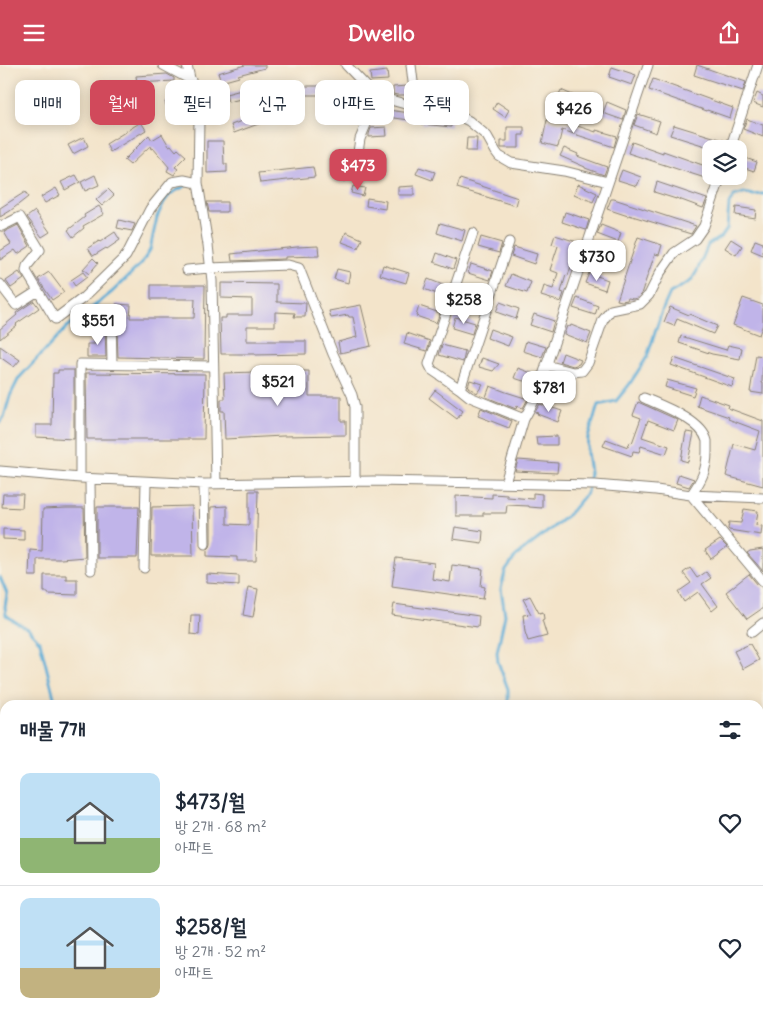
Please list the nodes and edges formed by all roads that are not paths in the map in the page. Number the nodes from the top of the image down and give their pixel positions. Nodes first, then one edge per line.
1 (163, 65) edge
2 (187, 65) edge
3 (346, 65) edge
4 (411, 65) edge
5 (648, 65) edge
6 (758, 65) edge
7 (191, 80) joint
8 (361, 80) edge
9 (413, 80) edge
10 (469, 121) edge
11 (199, 125) edge
12 (366, 125) edge
13 (733, 140) edge
14 (358, 153) dead end
15 (608, 182) junction
16 (198, 183) junction
17 (718, 185) edge
18 (0, 225) edge
19 (473, 233) dead end
20 (509, 242) dead end
21 (209, 268) junction
22 (187, 270) dead end
23 (0, 284) edge
24 (38, 291) junction
25 (111, 312) dead end
26 (112, 364) junction
27 (546, 365) junction
28 (213, 366) junction
29 (460, 389) junction
30 (644, 398) dead end
31 (524, 419) junction
32 (0, 471) edge
33 (80, 478) junction
34 (90, 479) junction
35 (146, 481) junction
36 (358, 481) junction
37 (504, 483) junction
38 (204, 484) junction
39 (216, 484) junction
40 (691, 495) junction
41 (763, 499) edge
42 (205, 544) dead end
43 (144, 568) dead end
44 (91, 571) dead end
45 (763, 581) edge
46 (763, 623) edge
47 (752, 631) dead end

1 - 7 street
2 - 7 street
3 - 8 street
4 - 9 street
5 - 15 street
6 - 13 street
10 - 15 street
11 - 16 street
12 - 14 street
15 - 27 street
16 - 21 street
16 - 24 street
17 - 27 street
18 - 24 street
19 - 29 street
20 - 29 street
21 - 22 street
21 - 28 street
21 - 36 street
23 - 24 street
25 - 26 street
26 - 28 street
26 - 33 street
27 - 31 street
28 - 39 street
29 - 31 street
30 - 40 street
31 - 37 street
32 - 33 street
33 - 34 street
34 - 35 street
34 - 44 street
35 - 38 street
35 - 43 street
36 - 37 street
36 - 39 street
37 - 40 street
38 - 39 street
38 - 42 street
40 - 41 street
40 - 45 street
46 - 47 street

